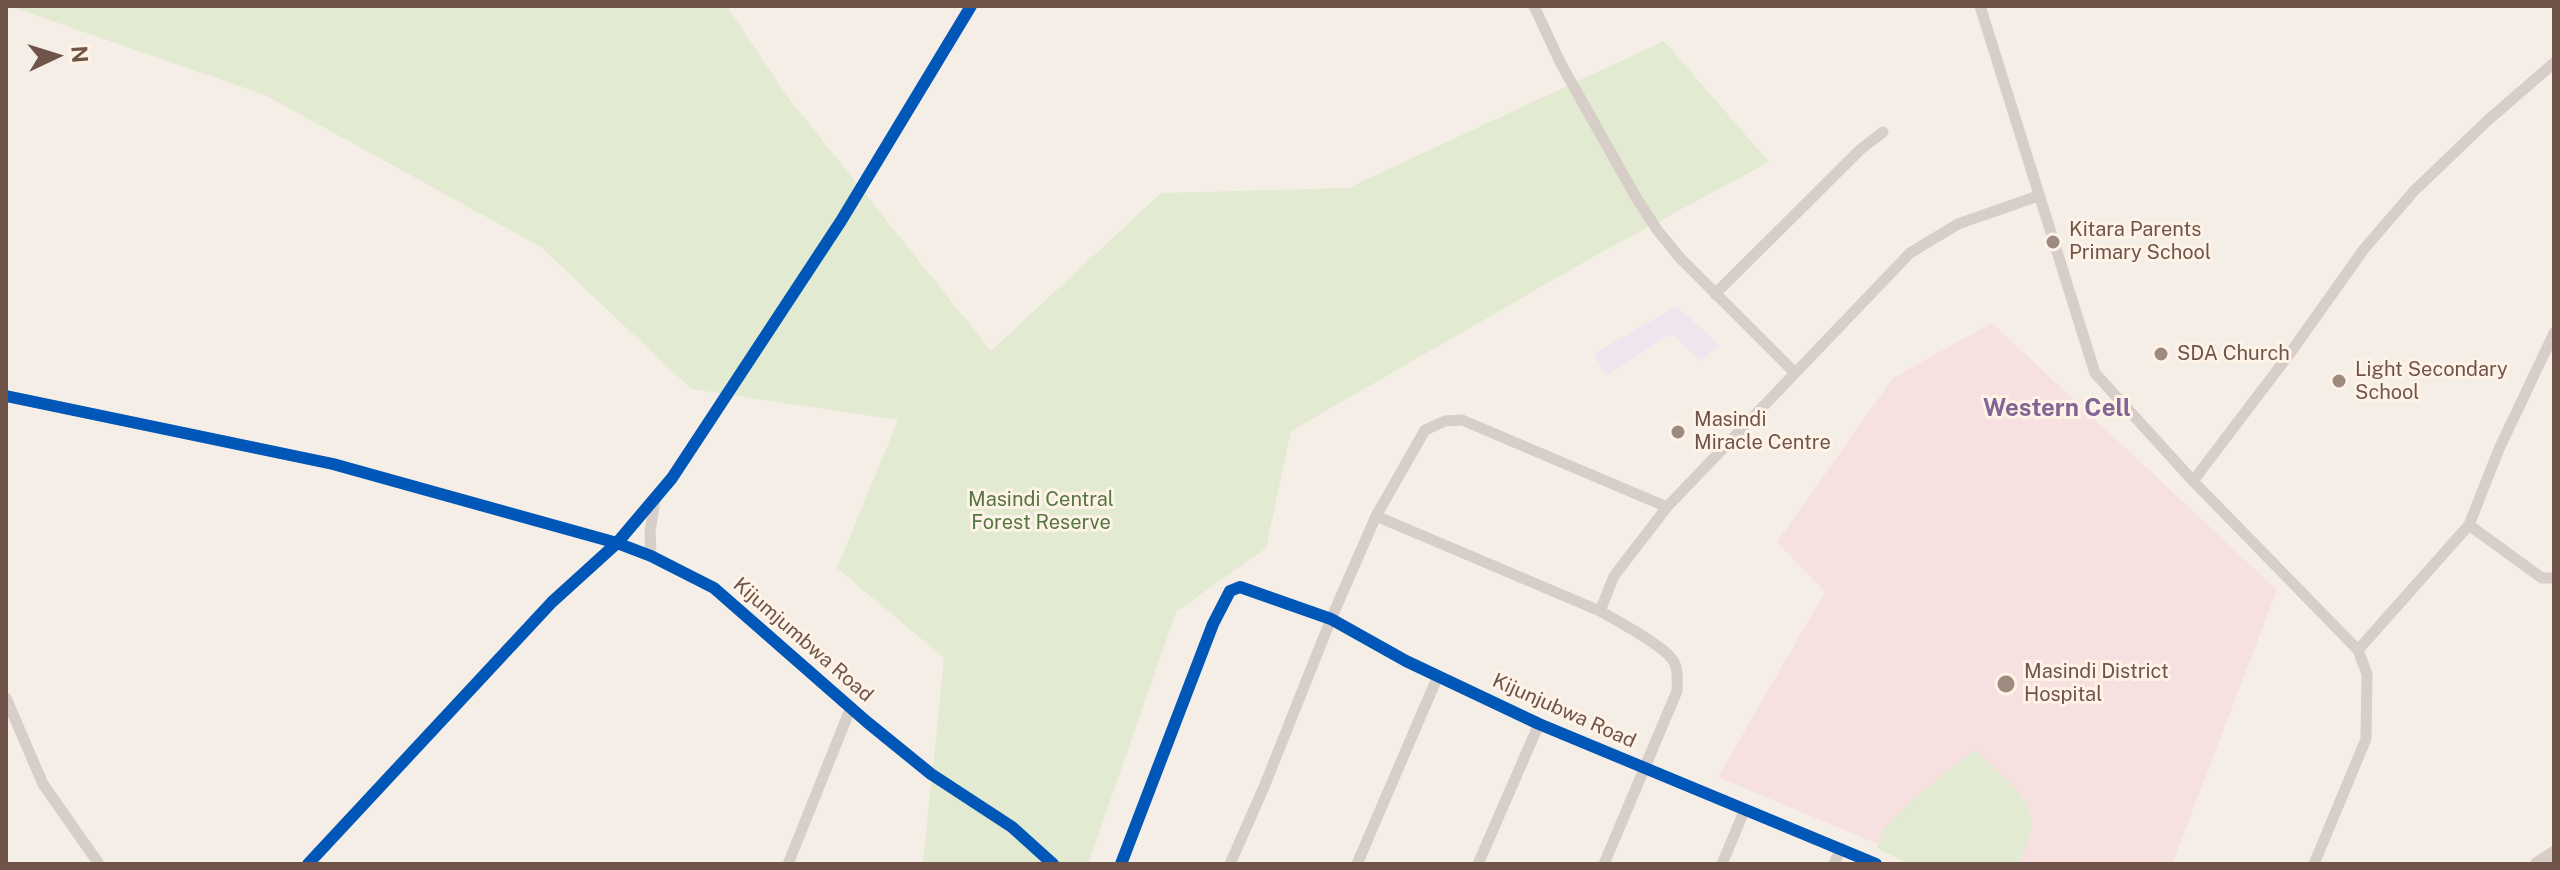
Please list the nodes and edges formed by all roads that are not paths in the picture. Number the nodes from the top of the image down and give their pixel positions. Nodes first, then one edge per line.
1 (971, 6) edge
2 (1534, 6) edge
3 (1980, 6) edge
4 (2554, 63) edge
5 (1883, 132) dead end
6 (2038, 196) junction
7 (1715, 294) junction
8 (2554, 333) edge
9 (1795, 373) junction
10 (6, 396) edge
11 (2193, 481) junction
12 (655, 500) junction
13 (1667, 507) junction
14 (1376, 516) junction
15 (2469, 525) junction
16 (617, 543) junction
17 (651, 556) junction
18 (2554, 578) edge
19 (1600, 611) junction
20 (1331, 619) junction
21 (2358, 650) junction
22 (1438, 676) junction
23 (6, 698) edge
24 (851, 707) junction
25 (1539, 724) junction
26 (1644, 768) junction
27 (1745, 809) junction
28 (1841, 848) junction
29 (2554, 853) edge
30 (99, 864) edge
31 (308, 864) edge
32 (788, 864) edge
33 (1053, 864) edge
34 (1121, 864) edge
35 (1230, 864) edge
36 (1357, 864) edge
37 (1478, 864) edge
38 (1604, 864) edge
39 (1722, 864) edge
40 (1834, 864) edge
41 (1876, 864) edge
42 (2314, 864) edge
43 (2537, 864) edge

1 - 12 street
2 - 7 street
3 - 6 street
4 - 11 street
5 - 7 street
6 - 9 street
6 - 11 street
7 - 9 street
8 - 15 street
9 - 13 street
10 - 16 street, Kijumjumbwa Road
11 - 21 street
12 - 16 street
12 - 17 street
13 - 14 street
13 - 19 street
14 - 19 street
14 - 20 street
15 - 18 street
15 - 21 street
16 - 17 street, Kijumjumbwa Road
16 - 31 street
17 - 24 street, Kijumjumbwa Road
19 - 26 street
20 - 22 street, Kijunjubwa Road
20 - 34 street, Kijunjubwa Road
20 - 35 street
21 - 42 street
22 - 25 street, Kijunjubwa Road
22 - 36 street
23 - 30 street
24 - 32 street
24 - 33 street, Kijumjumbwa Road
25 - 26 street, Kijunjubwa Road
25 - 37 street
26 - 27 street, Kijunjubwa Road
26 - 38 street
27 - 28 street, Kijunjubwa Road
27 - 39 street
28 - 40 street
28 - 41 street, Kijunjubwa Road
29 - 43 main road

